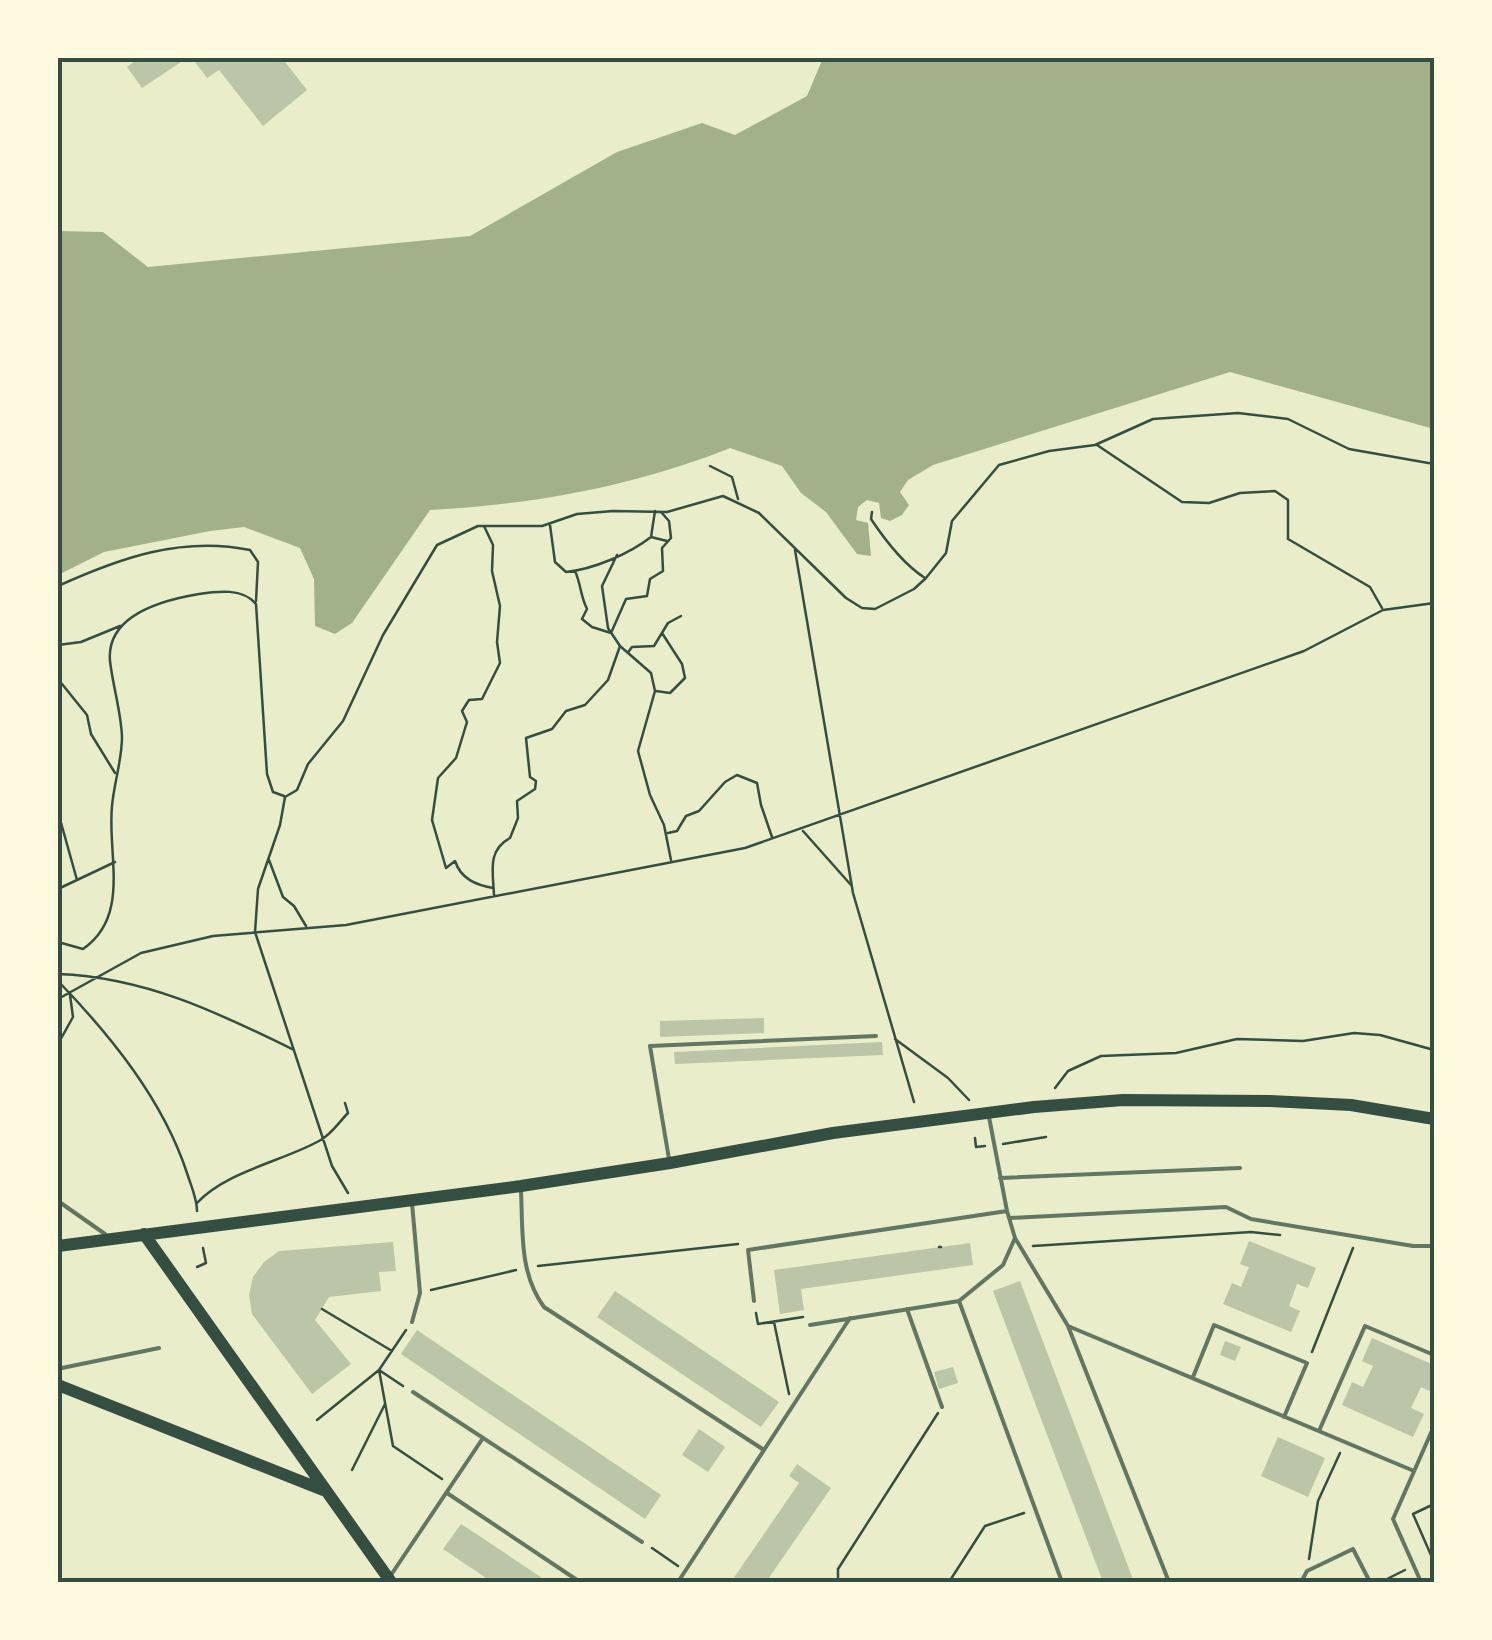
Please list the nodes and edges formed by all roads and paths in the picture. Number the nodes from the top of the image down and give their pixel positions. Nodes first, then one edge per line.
1 (1096, 444) junction
2 (1434, 464) edge
3 (710, 466) dead end
4 (739, 501) junction
5 (675, 509) junction
6 (657, 511) junction
7 (872, 512) dead end
8 (669, 521) junction
9 (550, 524) junction
10 (484, 526) junction
11 (651, 536) junction
12 (668, 541) junction
13 (795, 549) junction
14 (617, 555) junction
15 (576, 571) junction
16 (926, 578) junction
17 (58, 586) edge
18 (1434, 603) edge
19 (256, 604) junction
20 (1383, 610) junction
21 (681, 616) dead end
22 (121, 626) junction
23 (611, 633) junction
24 (662, 634) junction
25 (58, 646) edge
26 (620, 646) junction
27 (628, 652) junction
28 (58, 679) edge
29 (655, 691) junction
30 (58, 744) edge
31 (58, 756) edge
32 (116, 774) junction
33 (285, 797) junction
34 (58, 812) edge
35 (840, 814) junction
36 (800, 829) junction
37 (64, 833) junction
38 (666, 834) junction
39 (58, 838) edge
40 (772, 838) junction
41 (268, 858) junction
42 (116, 862) junction
43 (672, 862) junction
44 (77, 880) junction
45 (852, 886) junction
46 (493, 888) junction
47 (58, 889) edge
48 (494, 896) junction
49 (306, 928) junction
50 (255, 932) junction
51 (58, 942) edge
52 (58, 974) edge
53 (101, 976) junction
54 (58, 981) edge
55 (70, 994) junction
56 (58, 999) edge
57 (876, 1036) dead end
58 (895, 1040) junction
59 (58, 1044) edge
60 (1434, 1050) edge
61 (295, 1051) junction
62 (1055, 1088) dead end
63 (968, 1099) dead end
64 (914, 1102) dead end
65 (345, 1103) dead end
66 (988, 1112) junction
67 (1434, 1118) edge
68 (1046, 1137) dead end
69 (974, 1138) dead end
70 (324, 1139) junction
71 (993, 1146) junction
72 (670, 1164) junction
73 (1240, 1168) dead end
74 (1000, 1178) junction
75 (521, 1186) junction
76 (412, 1198) junction
77 (58, 1201) edge
78 (197, 1204) junction
79 (355, 1207) junction
80 (1008, 1215) junction
81 (198, 1216) dead end
82 (144, 1234) junction
83 (1285, 1236) dead end
84 (1016, 1238) junction
85 (114, 1239) junction
86 (1354, 1244) dead end
87 (58, 1246) edge
88 (1434, 1246) edge
89 (1022, 1247) junction
90 (203, 1248) dead end
91 (748, 1250) junction
92 (197, 1268) dead end
93 (526, 1268) junction
94 (420, 1292) junction
95 (754, 1301) joint
96 (959, 1301) junction
97 (322, 1309) dead end
98 (908, 1309) junction
99 (850, 1318) junction
100 (412, 1322) joint
101 (774, 1322) junction
102 (810, 1325) joint
103 (1068, 1326) junction
104 (159, 1348) dead end
105 (392, 1351) junction
106 (1434, 1356) edge
107 (1307, 1363) junction
108 (58, 1364) edge
109 (379, 1370) junction
110 (1193, 1378) junction
111 (58, 1385) edge
112 (413, 1392) joint
113 (385, 1403) junction
114 (942, 1407) joint
115 (792, 1408) junction
116 (1284, 1417) junction
117 (317, 1420) dead end
118 (1434, 1426) edge
119 (1319, 1431) junction
120 (483, 1438) junction
121 (1345, 1442) junction
122 (764, 1450) junction
123 (352, 1470) dead end
124 (1414, 1471) junction
125 (452, 1486) junction
126 (325, 1490) junction
127 (447, 1493) junction
128 (1434, 1504) edge
129 (1035, 1509) junction
130 (642, 1542) joint
131 (1434, 1562) edge
132 (1414, 1566) junction
133 (1308, 1570) junction
134 (686, 1571) junction
135 (390, 1581) edge
136 (580, 1582) edge
137 (678, 1582) edge
138 (838, 1582) edge
139 (948, 1582) edge
140 (1062, 1582) edge
141 (1168, 1582) edge
142 (1300, 1582) edge
143 (1370, 1582) edge
144 (1380, 1582) edge
145 (1422, 1582) edge

1 - 2 path
1 - 16 path
1 - 20 path
3 - 4 path
4 - 5 path
4 - 13 path
5 - 6 path
5 - 8 path
6 - 8 path
6 - 9 path
6 - 11 path
7 - 16 path
8 - 12 path
9 - 10 path
9 - 15 path
10 - 33 path
10 - 46 path
11 - 12 path
11 - 14 path
12 - 23 path
13 - 16 path
13 - 35 path
14 - 15 path
14 - 23 path
15 - 23 path
17 - 19 path
18 - 20 path
19 - 22 path
19 - 33 path
20 - 35 path
21 - 24 path
22 - 25 path
22 - 32 path
23 - 26 path
24 - 27 path
24 - 29 path
26 - 27 path
26 - 46 path
27 - 29 path
28 - 32 path
29 - 38 path
30 - 31 path
32 - 42 path
33 - 41 path
34 - 37 path
35 - 36 path
35 - 45 path
36 - 40 path
36 - 45 path
37 - 39 path
37 - 44 path
38 - 40 path
38 - 43 path
40 - 43 path
41 - 49 path
41 - 50 path
42 - 44 path
42 - 51 path
43 - 48 path
44 - 47 path
45 - 58 path
46 - 48 path
48 - 49 path
49 - 50 path
50 - 53 path
50 - 61 path
52 - 53 path
53 - 55 path
53 - 61 path
54 - 55 path
55 - 56 path
55 - 59 path
55 - 78 path
57 - 72 lane
58 - 63 path
58 - 64 path
60 - 62 path
61 - 70 path
65 - 70 path
66 - 67 main road
66 - 71 lane
66 - 72 main road
68 - 71 path
69 - 71 path
70 - 78 path
70 - 79 path
71 - 74 lane
72 - 75 main road
73 - 74 lane
74 - 80 lane
75 - 76 main road
75 - 93 lane
76 - 79 main road
76 - 94 lane
77 - 85 lane
78 - 81 path
79 - 82 main road
80 - 84 lane
80 - 88 lane
80 - 91 lane
82 - 85 main road
82 - 126 main road
83 - 89 path
84 - 89 lane
84 - 96 lane
85 - 87 main road
86 - 107 path
89 - 103 lane
90 - 92 path
91 - 93 path
91 - 95 lane
93 - 94 path
93 - 122 lane
94 - 100 lane
95 - 101 path
96 - 98 lane
96 - 129 lane
97 - 105 path
98 - 99 lane
98 - 114 lane
99 - 102 lane
99 - 115 lane
100 - 105 path
101 - 102 path
101 - 115 path
103 - 110 lane
103 - 141 lane
104 - 108 lane
105 - 109 path
106 - 119 lane
107 - 110 lane
107 - 116 lane
109 - 112 path
109 - 113 path
109 - 117 path
110 - 116 lane
111 - 126 main road
112 - 120 lane
113 - 123 path
113 - 125 path
114 - 138 path
115 - 122 lane
116 - 119 lane
118 - 124 lane
119 - 121 lane
120 - 125 lane
120 - 130 lane
121 - 124 lane
121 - 133 path
122 - 134 lane
124 - 132 lane
125 - 127 lane
126 - 135 main road
127 - 135 lane
127 - 136 lane
128 - 131 path
129 - 139 path
129 - 140 lane
130 - 134 path
132 - 144 path
132 - 145 lane
133 - 142 lane
133 - 143 lane
134 - 137 lane

